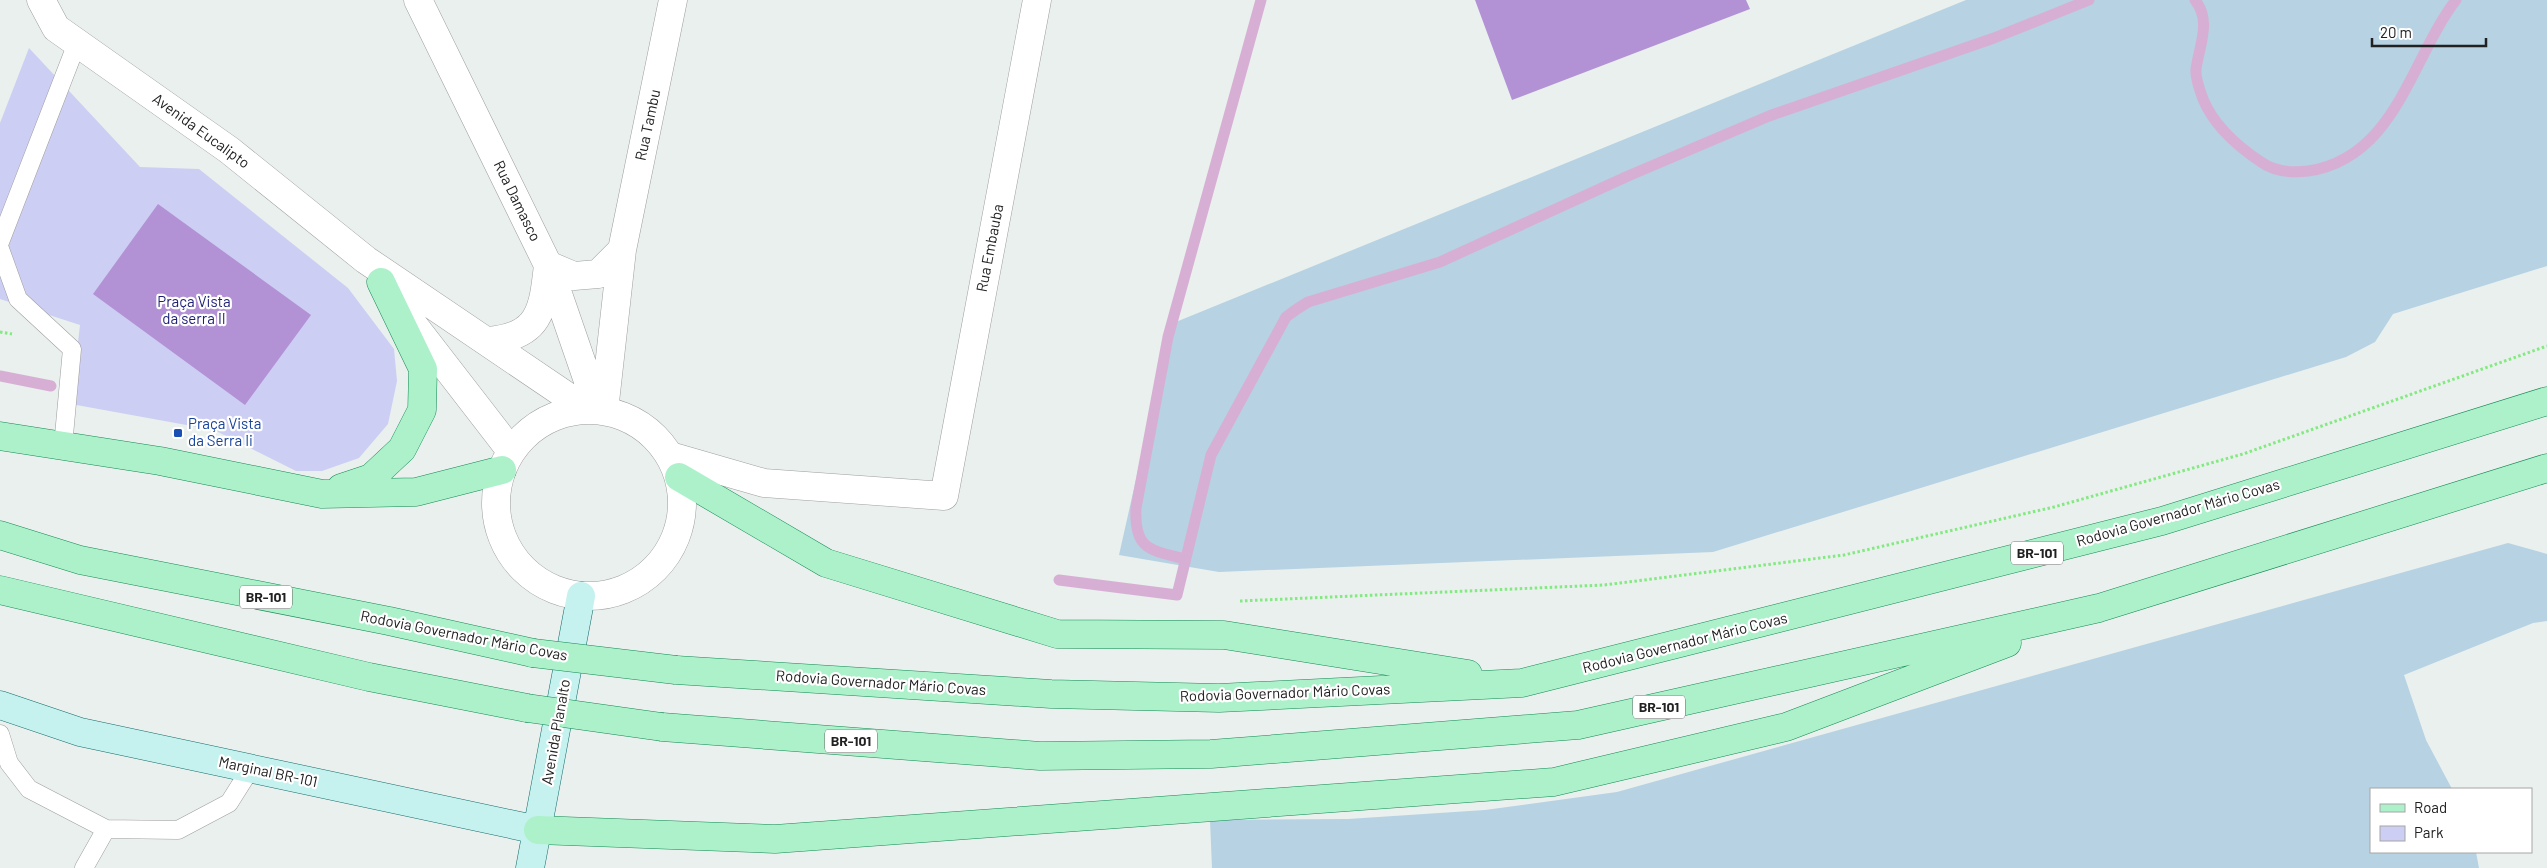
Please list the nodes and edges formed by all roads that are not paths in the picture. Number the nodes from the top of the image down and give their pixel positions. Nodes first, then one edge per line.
1 (20, 0) edge
2 (41, 0) edge
3 (418, 0) edge
4 (673, 0) edge
5 (1037, 0) edge
6 (67, 36) junction
7 (0, 242) edge
8 (0, 249) edge
9 (622, 250) junction
10 (548, 265) junction
11 (373, 271) junction
12 (488, 341) junction
13 (2547, 401) edge
14 (596, 410) junction
15 (0, 436) edge
16 (62, 446) junction
17 (507, 460) junction
18 (675, 466) junction
19 (2547, 468) edge
20 (322, 494) junction
21 (0, 535) edge
22 (0, 590) edge
23 (581, 596) junction
24 (2099, 608) junction
25 (1522, 683) junction
26 (0, 705) edge
27 (0, 734) edge
28 (251, 768) junction
29 (106, 829) junction
30 (538, 830) junction
31 (84, 868) edge
32 (530, 868) edge

1 - 6 street
2 - 6 street, Avenida Eucalipto
3 - 10 street, Rua Damasco
4 - 9 street, Rua Tambu
5 - 18 street, Rua Embauba
6 - 7 lane
6 - 11 street, Avenida Eucalipto
8 - 16 lane
9 - 10 street
9 - 14 street, Rua Tambu
10 - 12 street
10 - 14 street, Rua Damasco
11 - 12 street, Avenida Eucalipto
11 - 17 street, Avenida Eucalipto
11 - 20 main road
12 - 14 street, Avenida Eucalipto
13 - 25 main road, Rodovia Governador Mário Covas / BR-101
14 - 17 street
14 - 18 street, Avenida Eucalipto
15 - 16 main road
16 - 20 main road
17 - 20 main road
17 - 23 street
18 - 23 street
18 - 25 main road
19 - 24 main road, BR-101
21 - 25 main road, Rodovia Governador Mário Covas / BR-101, bridge
22 - 24 main road, BR-101, bridge
23 - 30 street, Avenida Planalto
24 - 30 main road
26 - 28 street, Marginal BR-101
27 - 29 lane
28 - 29 lane
28 - 30 street, Marginal BR-101
29 - 31 lane
30 - 32 street, Avenida Planalto

